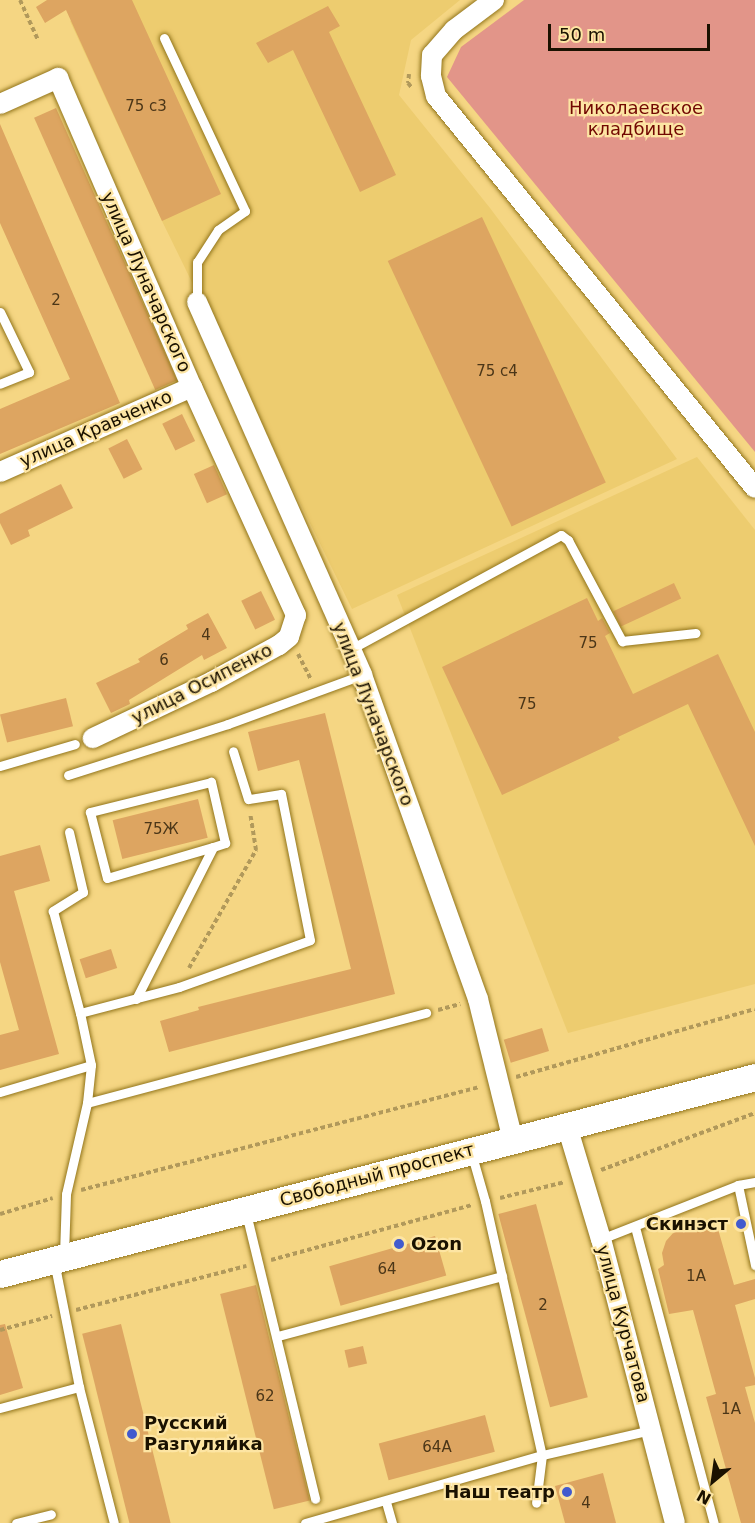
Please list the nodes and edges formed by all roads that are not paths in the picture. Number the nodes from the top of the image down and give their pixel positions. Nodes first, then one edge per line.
1 (494, 0) edge
2 (164, 38) dead end
3 (0, 104) edge
4 (197, 302) joint
5 (0, 312) edge
6 (0, 384) edge
7 (192, 387) junction
8 (0, 472) edge
9 (755, 488) edge
10 (296, 615) joint
11 (696, 633) dead end
12 (351, 649) junction
13 (362, 675) junction
14 (84, 741) joint
15 (233, 751) dead end
16 (0, 766) edge
17 (68, 775) dead end
18 (69, 832) dead end
19 (213, 847) junction
20 (136, 999) junction
21 (80, 1013) junction
22 (426, 1013) road end
23 (91, 1065) junction
24 (755, 1077) edge
25 (0, 1092) edge
26 (87, 1103) junction
27 (567, 1126) junction
28 (513, 1140) junction
29 (470, 1150) junction
30 (755, 1182) edge
31 (738, 1185) junction
32 (246, 1210) junction
33 (635, 1227) junction
34 (601, 1239) junction
35 (59, 1259) junction
36 (755, 1265) edge
37 (0, 1274) edge
38 (502, 1276) junction
39 (278, 1336) junction
40 (79, 1387) junction
41 (0, 1408) edge
42 (650, 1430) junction
43 (542, 1455) junction
44 (315, 1499) dead end
45 (386, 1502) junction
46 (536, 1503) dead end
47 (51, 1514) dead end
48 (336, 1519) edge
49 (16, 1523) edge
50 (114, 1523) edge
51 (305, 1523) edge
52 (392, 1523) edge
53 (675, 1523) edge
54 (714, 1523) edge

1 - 9 street
2 - 4 lane
3 - 7 street, улица Луначарского
4 - 12 street, улица Луначарского
5 - 6 lane
7 - 8 street, улица Кравченко
7 - 10 street, улица Луначарского
10 - 14 street, улица Осипенко
11 - 12 lane
12 - 13 street, улица Луначарского
13 - 17 lane
13 - 28 street, улица Луначарского
14 - 16 lane
15 - 20 lane
18 - 21 lane
19 - 19 lane
19 - 20 lane
20 - 21 lane
21 - 23 lane
22 - 26 lane
23 - 25 lane
23 - 26 lane
24 - 27 main road, Свободный проспект
26 - 35 lane
27 - 28 main road, Свободный проспект
27 - 34 street, улица Курчатова
28 - 29 main road, Свободный проспект
29 - 32 main road, Свободный проспект
29 - 38 lane
30 - 31 lane
31 - 33 lane
31 - 36 lane
32 - 35 main road, Свободный проспект
32 - 39 lane
33 - 34 lane
33 - 54 lane
34 - 42 street, улица Курчатова
35 - 37 main road, Свободный проспект
35 - 40 lane
38 - 39 lane
38 - 43 lane
39 - 44 lane
40 - 41 lane
40 - 50 lane
42 - 43 lane
42 - 53 street, улица Курчатова
43 - 45 lane
43 - 46 lane
45 - 48 lane
45 - 52 lane
47 - 49 lane
48 - 51 lane

